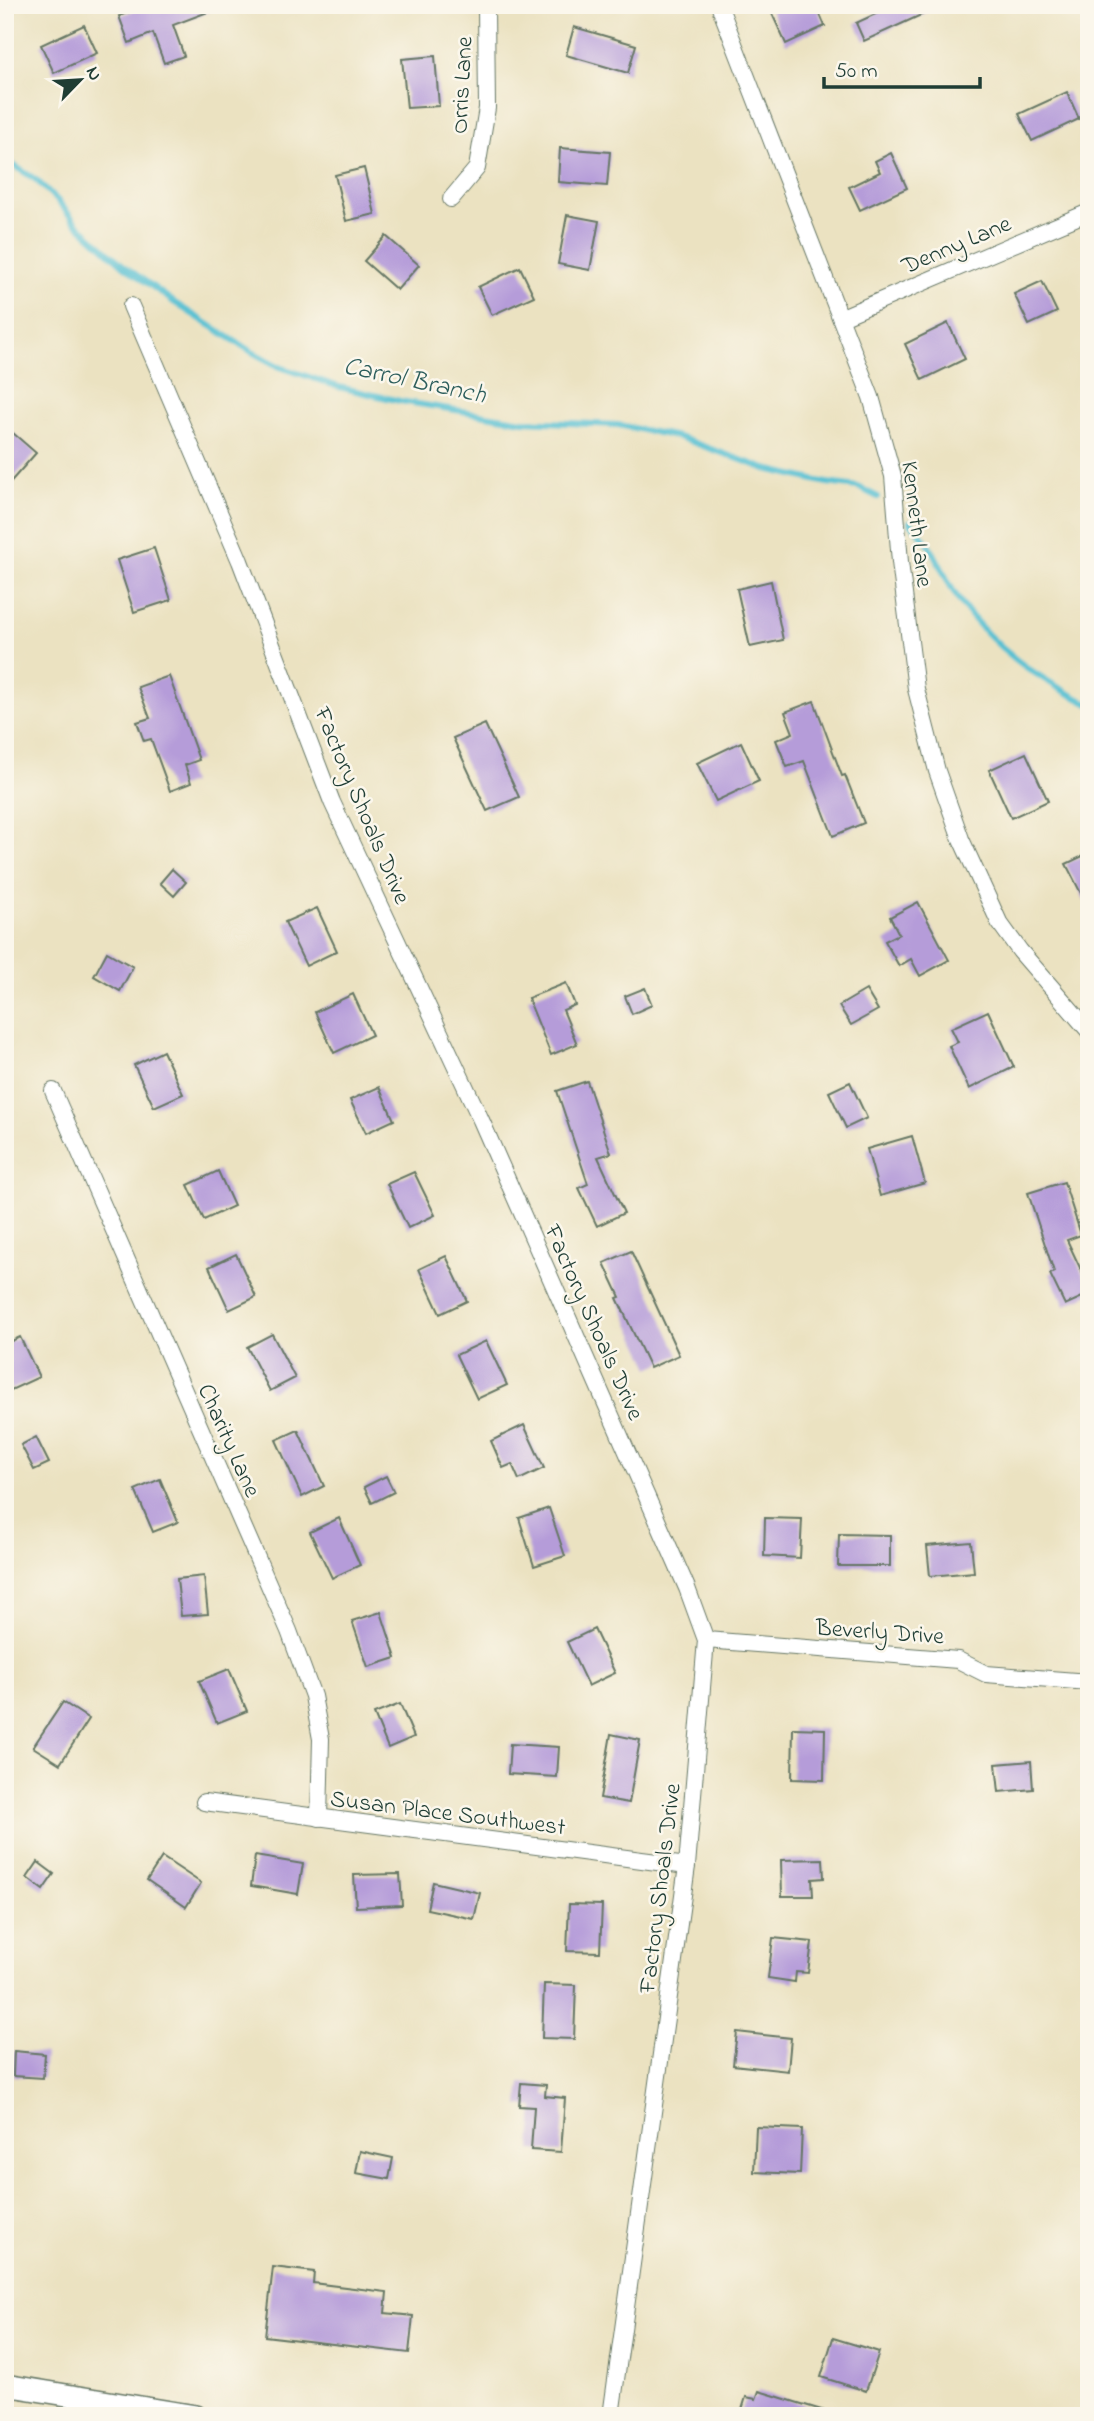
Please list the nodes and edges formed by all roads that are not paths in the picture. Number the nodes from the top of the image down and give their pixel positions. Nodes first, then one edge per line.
1 (486, 5) edge
2 (719, 5) edge
3 (451, 199) dead end
4 (1089, 212) edge
5 (131, 306) dead end
6 (842, 317) junction
7 (1089, 1031) edge
8 (53, 1091) dead end
9 (706, 1640) junction
10 (1089, 1682) edge
11 (204, 1802) dead end
12 (319, 1818) junction
13 (687, 1866) junction
14 (5, 2385) edge
15 (196, 2416) edge
16 (611, 2416) edge

1 - 3 street, Orris Lane
2 - 6 street, Kenneth Lane
4 - 6 street, Denny Lane
5 - 9 street, Factory Shoals Drive
6 - 7 street, Kenneth Lane
8 - 12 street, Charity Lane
9 - 10 street, Beverly Drive
9 - 13 street, Factory Shoals Drive
11 - 12 street, Susan Place Southwest
12 - 13 street, Susan Place Southwest
13 - 16 street, Factory Shoals Drive
14 - 15 street

